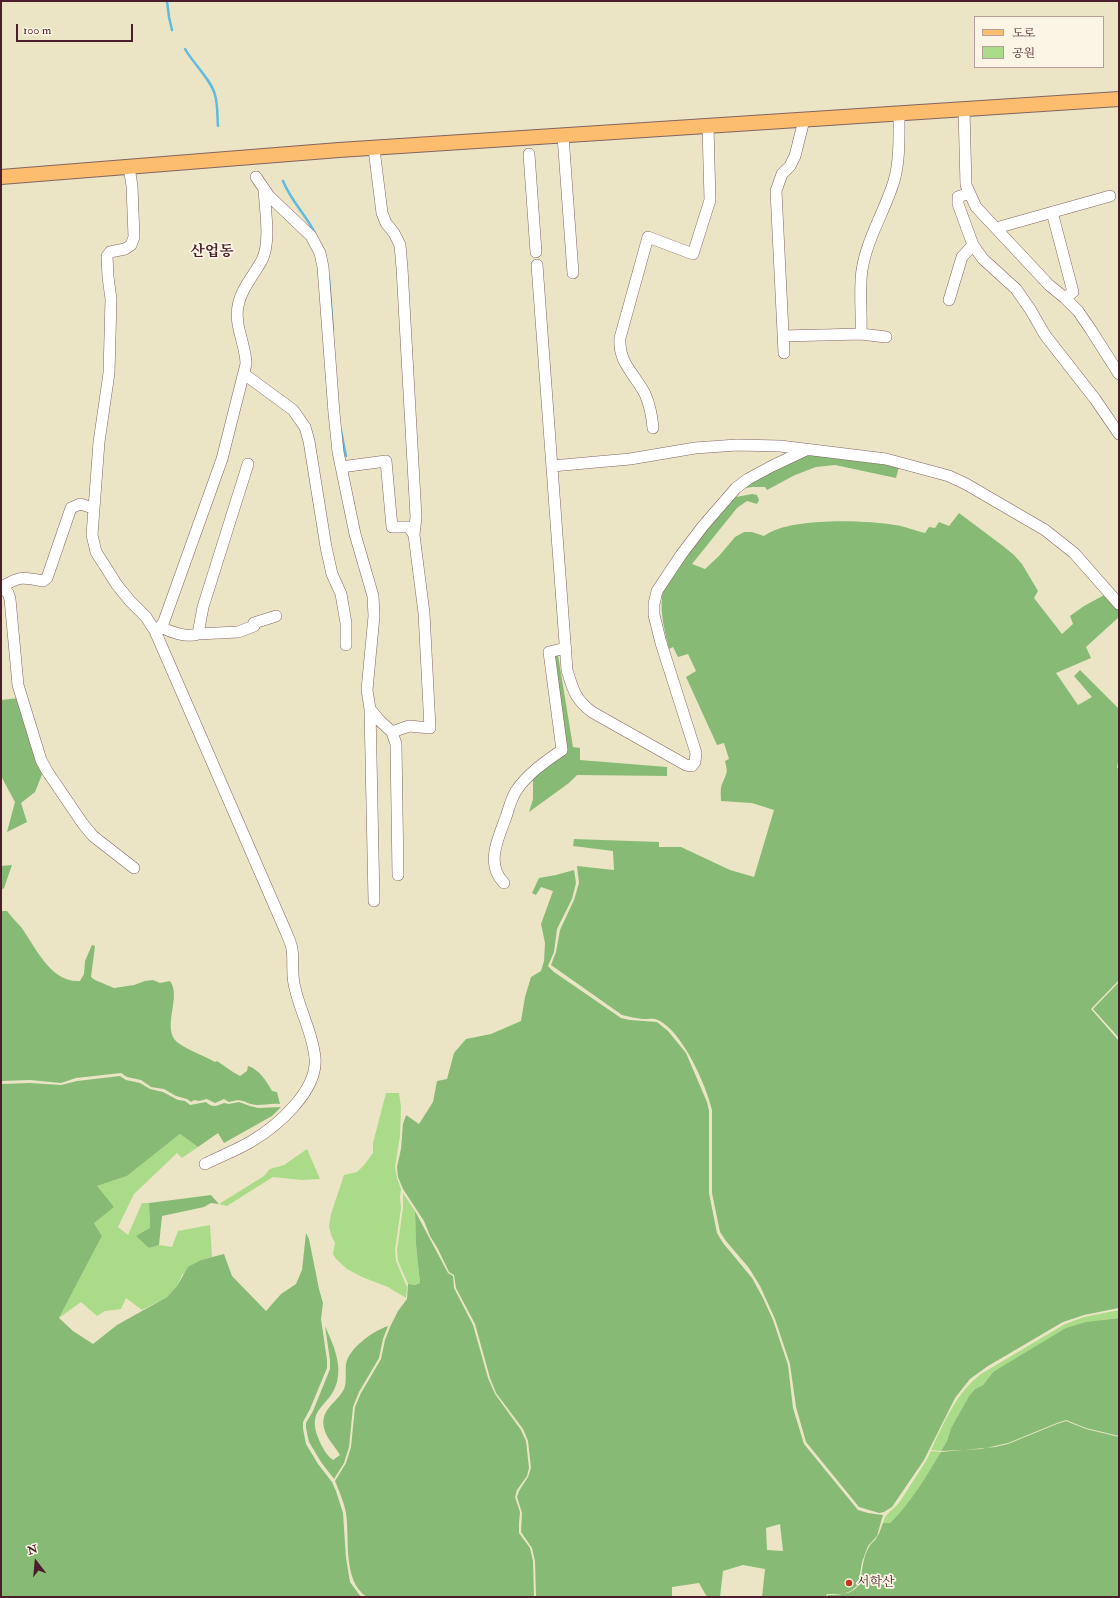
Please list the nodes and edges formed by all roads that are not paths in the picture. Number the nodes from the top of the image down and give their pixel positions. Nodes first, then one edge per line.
1 (1119, 99) edge
2 (964, 109) junction
3 (899, 114) junction
4 (804, 120) junction
5 (708, 127) junction
6 (563, 136) junction
7 (374, 149) junction
8 (529, 154) dead end
9 (129, 167) junction
10 (1, 177) edge
11 (256, 177) dead end
12 (264, 188) junction
13 (969, 193) junction
14 (1110, 196) dead end
15 (1052, 212) junction
16 (996, 228) junction
17 (973, 245) junction
18 (536, 252) dead end
19 (537, 265) dead end
20 (573, 273) dead end
21 (1065, 298) junction
22 (949, 300) dead end
23 (861, 334) junction
24 (783, 336) junction
25 (886, 337) dead end
26 (784, 353) dead end
27 (244, 374) junction
28 (1119, 374) edge
29 (653, 428) dead end
30 (1119, 434) edge
31 (806, 450) junction
32 (248, 464) dead end
33 (552, 466) junction
34 (341, 467) junction
35 (93, 508) junction
36 (414, 535) junction
37 (2, 587) edge
38 (1119, 604) edge
39 (276, 616) dead end
40 (158, 630) junction
41 (198, 634) junction
42 (346, 645) dead end
43 (566, 648) junction
44 (370, 709) junction
45 (392, 732) junction
46 (134, 868) dead end
47 (398, 875) dead end
48 (504, 883) dead end
49 (374, 902) dead end
50 (205, 1164) dead end

1 - 2 main road
2 - 3 main road
2 - 13 street
3 - 4 main road
3 - 23 street
4 - 5 main road
4 - 24 street
5 - 6 main road
5 - 29 street
6 - 7 main road
6 - 20 street
7 - 9 main road
7 - 36 street
8 - 18 street
9 - 10 main road
9 - 35 street
11 - 12 street
12 - 27 street
12 - 34 street
13 - 16 street
13 - 17 street
14 - 15 street
15 - 16 street
15 - 21 street
16 - 21 street
17 - 22 street
17 - 30 street
19 - 33 street
21 - 28 street
23 - 24 street
23 - 25 street
24 - 26 street
27 - 40 street
27 - 42 street
31 - 33 street
31 - 38 street
31 - 43 street
32 - 41 street
33 - 43 street
34 - 36 street
34 - 44 street
35 - 37 street
35 - 40 street
36 - 45 street
37 - 46 street
39 - 41 street
40 - 41 street
40 - 50 street
43 - 48 street
44 - 45 street
44 - 49 street
45 - 47 street

